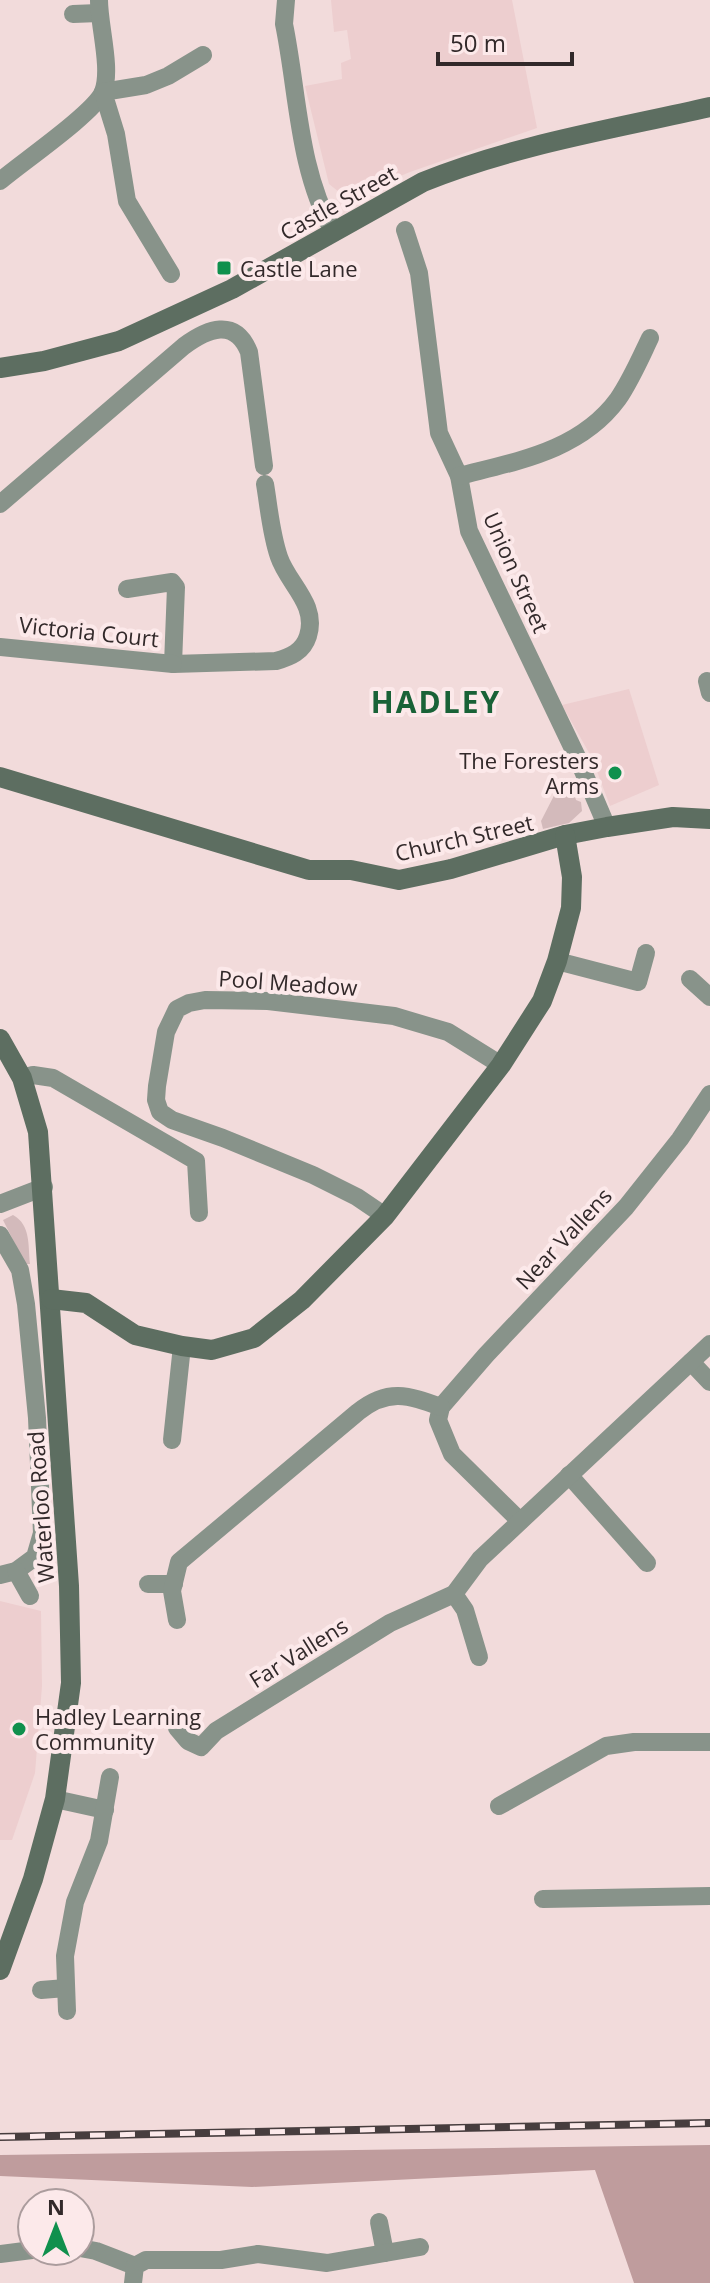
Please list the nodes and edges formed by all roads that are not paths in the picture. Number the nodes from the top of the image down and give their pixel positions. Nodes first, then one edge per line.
1 (286, 0) edge
2 (99, 6) edge
3 (73, 14) dead end
4 (203, 55) dead end
5 (103, 92) junction
6 (710, 107) edge
7 (0, 181) edge
8 (405, 230) dead end
9 (333, 231) junction
10 (171, 274) dead end
11 (650, 338) dead end
12 (0, 368) edge
13 (459, 476) junction
14 (0, 504) edge
15 (127, 589) dead end
16 (0, 647) edge
17 (173, 664) junction
18 (0, 777) edge
19 (710, 819) edge
20 (607, 827) junction
21 (565, 835) junction
22 (646, 953) dead end
23 (557, 961) junction
24 (690, 979) dead end
25 (710, 997) edge
26 (0, 1039) edge
27 (501, 1065) junction
28 (22, 1078) junction
29 (710, 1094) edge
30 (44, 1187) junction
31 (0, 1204) edge
32 (199, 1213) dead end
33 (385, 1216) junction
34 (0, 1235) edge
35 (51, 1299) junction
36 (710, 1344) edge
37 (182, 1346) junction
38 (691, 1362) junction
39 (710, 1382) edge
40 (441, 1407) junction
41 (172, 1440) dead end
42 (569, 1475) junction
43 (520, 1521) junction
44 (647, 1563) dead end
45 (8, 1573) edge
46 (148, 1584) dead end
47 (174, 1584) junction
48 (454, 1594) junction
49 (30, 1596) dead end
50 (177, 1620) dead end
51 (479, 1657) dead end
52 (177, 1728) dead end
53 (710, 1742) edge
54 (110, 1777) dead end
55 (55, 1799) junction
56 (499, 1806) dead end
57 (105, 1810) junction
58 (710, 1896) edge
59 (543, 1899) dead end
60 (0, 1970) edge
61 (66, 1988) junction
62 (41, 1990) dead end
63 (67, 2011) dead end
64 (379, 2222) dead end
65 (420, 2247) dead end
66 (96, 2251) edge
67 (385, 2253) junction
68 (134, 2274) edge

1 - 9 street
2 - 3 street
2 - 5 street
4 - 5 street
5 - 7 street
5 - 10 street
6 - 9 street, Castle Street
8 - 13 street, Union Street
9 - 12 street, Castle Street
11 - 13 street
13 - 20 street, Union Street
14 - 17 street, Victoria Court
15 - 17 street, Victoria Court
16 - 17 street, Victoria Court
18 - 21 street, Church Street
19 - 20 street, Church Street
20 - 21 street, Church Street
21 - 23 street
22 - 23 street
23 - 27 street
24 - 25 street
26 - 28 street, Waterloo Road
27 - 33 street
27 - 33 street, Pool Meadow
28 - 30 street, Waterloo Road
28 - 32 street
29 - 40 street, Near Vallens
30 - 31 street
30 - 35 street, Waterloo Road
33 - 37 street
34 - 45 street
35 - 37 street
35 - 55 street, Waterloo Road
36 - 38 street, Far Vallens
37 - 41 street
38 - 39 street
38 - 42 street, Far Vallens
40 - 43 street
40 - 47 street
42 - 43 street, Far Vallens
42 - 44 street
43 - 48 street, Far Vallens
45 - 49 street
46 - 47 street
47 - 50 street
48 - 51 street
48 - 52 street, Far Vallens
53 - 56 street
54 - 57 street
55 - 57 street
55 - 60 street, Waterloo Road
57 - 61 street
58 - 59 street
61 - 62 street
61 - 63 street
64 - 67 street
65 - 67 street
66 - 68 street
67 - 68 street

